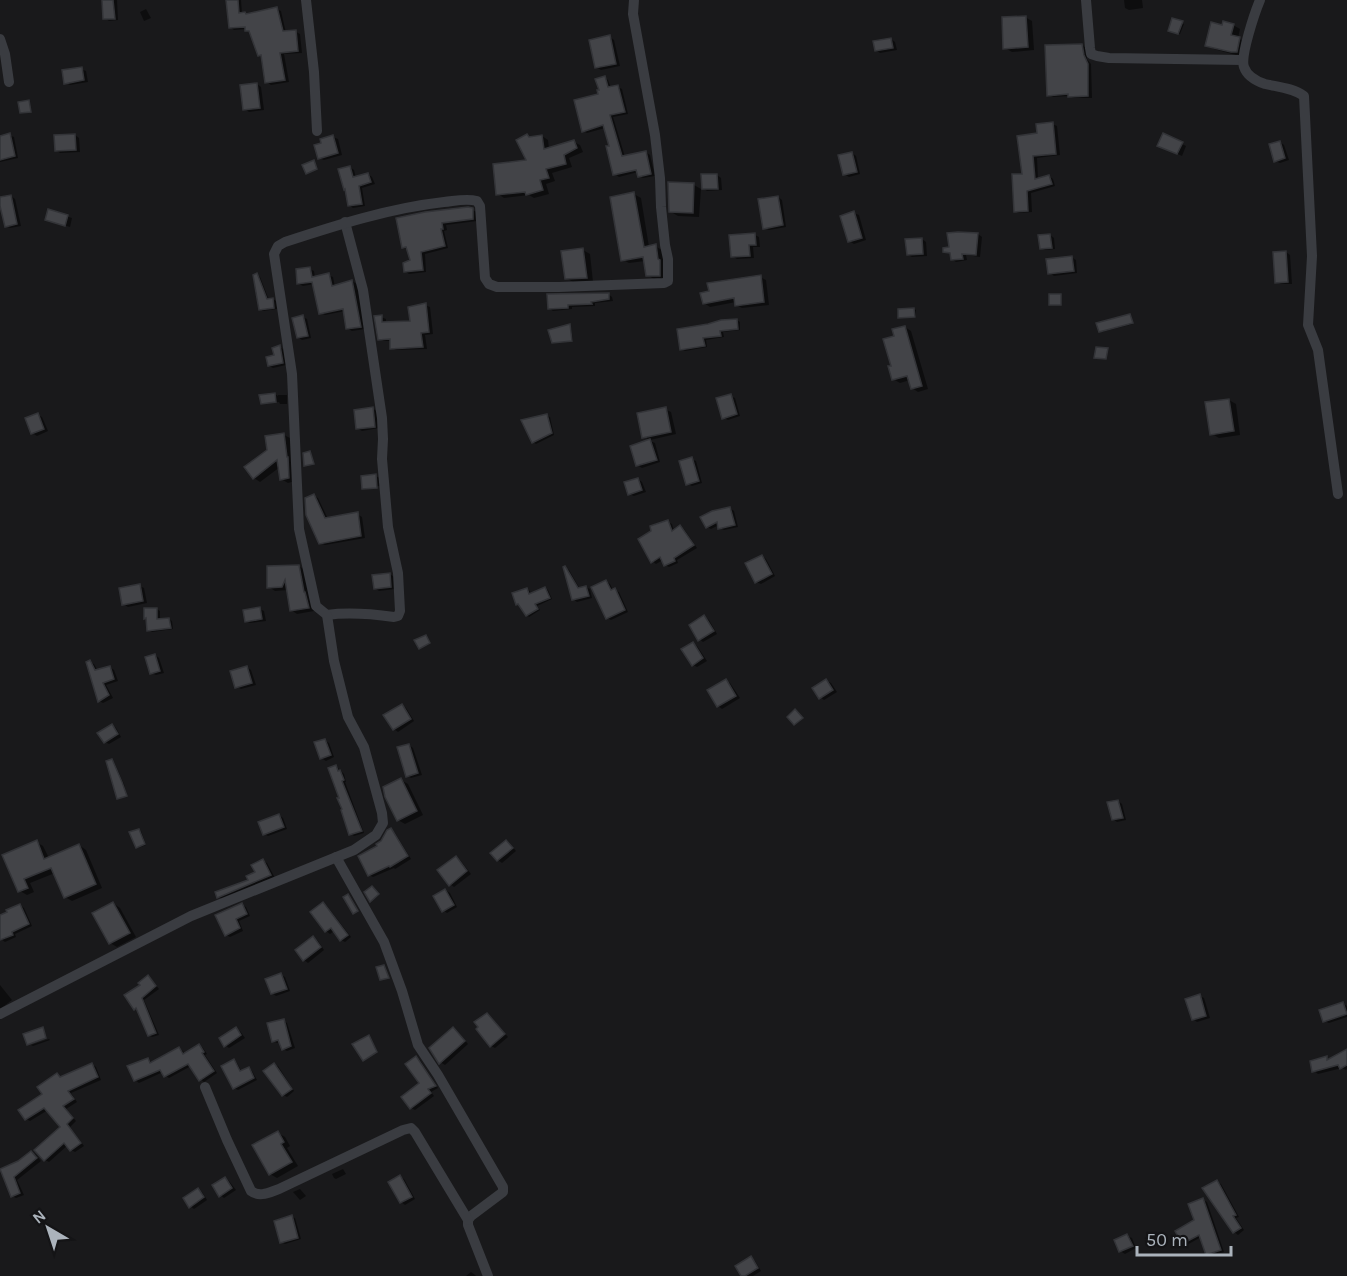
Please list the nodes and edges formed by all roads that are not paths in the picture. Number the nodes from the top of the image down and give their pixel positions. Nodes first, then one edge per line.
1 (306, 0) edge
2 (634, 0) edge
3 (1086, 0) edge
4 (1260, 0) edge
5 (0, 39) edge
6 (1242, 60) junction
7 (9, 82) dead end
8 (317, 131) dead end
9 (345, 222) junction
10 (1338, 494) dead end
11 (327, 615) junction
12 (336, 857) junction
13 (0, 1014) edge
14 (205, 1087) dead end
15 (468, 1220) junction
16 (488, 1276) edge

1 - 8 street
2 - 9 street
3 - 6 street
4 - 6 street
5 - 7 street
6 - 10 street
9 - 11 street
9 - 11 street
11 - 12 street
12 - 13 street
12 - 15 street
14 - 15 street
15 - 16 street

